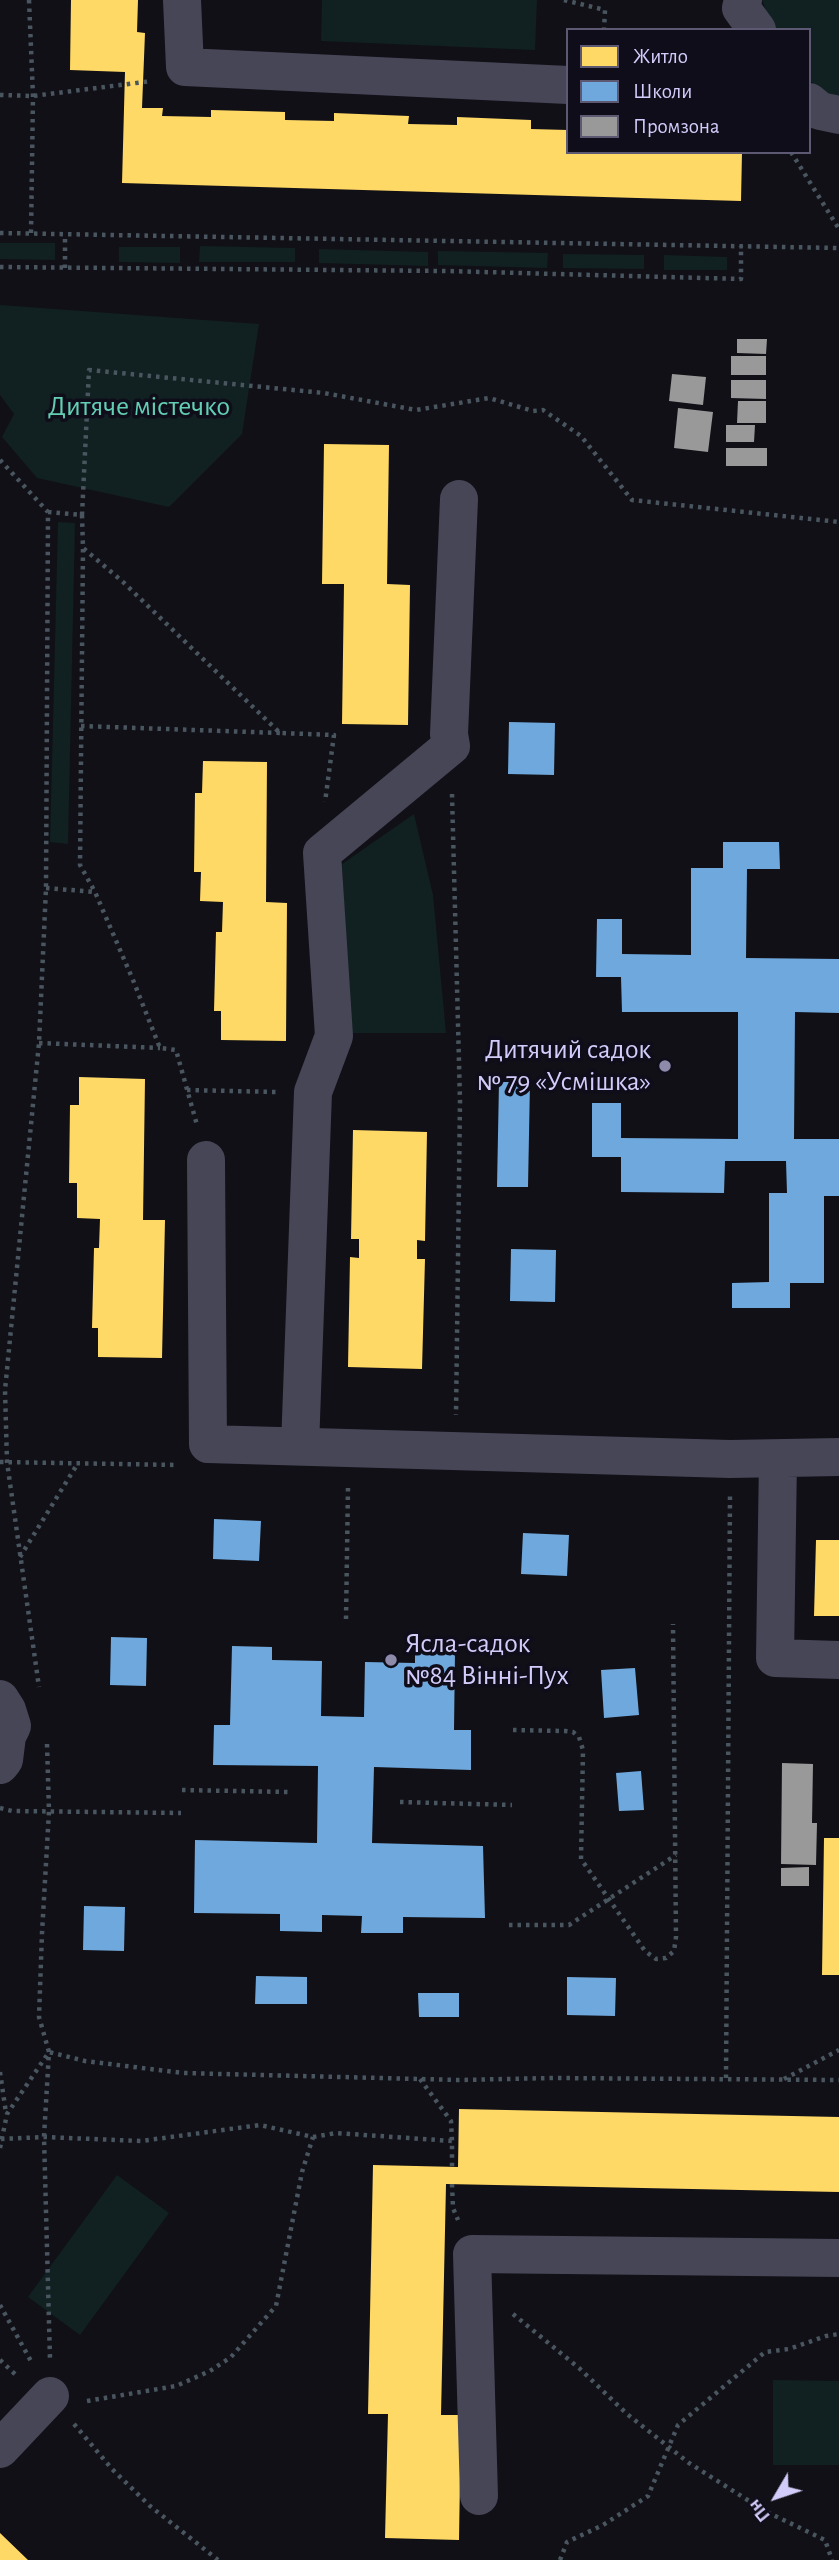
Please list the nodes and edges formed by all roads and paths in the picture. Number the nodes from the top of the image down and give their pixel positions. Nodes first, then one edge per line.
1 (29, 0) edge
2 (182, 0) edge
3 (564, 0) edge
4 (743, 0) edge
5 (604, 28) edge
6 (756, 28) edge
7 (184, 67) junction
8 (566, 85) edge
9 (0, 95) edge
10 (33, 96) junction
11 (811, 104) edge
12 (839, 115) edge
13 (792, 154) edge
14 (839, 229) edge
15 (0, 233) edge
16 (31, 234) junction
17 (65, 234) junction
18 (741, 246) junction
19 (839, 248) edge
20 (0, 267) edge
21 (65, 268) junction
22 (0, 460) edge
23 (459, 499) dead end
24 (48, 512) junction
25 (82, 515) junction
26 (839, 522) edge
27 (83, 548) junction
28 (81, 726) junction
29 (280, 733) junction
30 (451, 746) junction
31 (323, 853) junction
32 (46, 888) junction
33 (95, 892) junction
34 (39, 1043) junction
35 (160, 1048) junction
36 (187, 1090) junction
37 (313, 1092) junction
38 (206, 1160) joint
39 (5, 1390) junction
40 (0, 1396) edge
41 (300, 1446) junction
42 (456, 1451) junction
43 (839, 1457) edge
44 (778, 1459) junction
45 (0, 1462) edge
46 (7, 1462) junction
47 (78, 1463) junction
48 (186, 1465) dead end
49 (348, 1481) dead end
50 (730, 1490) dead end
51 (20, 1558) junction
52 (346, 1619) dead end
53 (673, 1624) dead end
54 (839, 1660) edge
55 (40, 1698) dead end
56 (0, 1699) edge
57 (513, 1730) dead end
58 (45, 1732) dead end
59 (0, 1765) edge
60 (182, 1790) dead end
61 (290, 1792) dead end
62 (400, 1802) dead end
63 (512, 1805) dead end
64 (0, 1808) edge
65 (49, 1811) junction
66 (181, 1813) dead end
67 (676, 1854) junction
68 (609, 1899) junction
69 (509, 1925) dead end
70 (839, 2050) edge
71 (49, 2052) junction
72 (0, 2072) edge
73 (726, 2078) junction
74 (420, 2079) junction
75 (783, 2079) junction
76 (839, 2080) edge
77 (6, 2114) junction
78 (44, 2137) junction
79 (313, 2137) junction
80 (1, 2139) edge
81 (452, 2141) junction
82 (0, 2148) edge
83 (452, 2167) dead end
84 (452, 2184) dead end
85 (472, 2254) junction
86 (839, 2258) edge
87 (0, 2305) edge
88 (506, 2309) dead end
89 (839, 2334) edge
90 (55, 2401) junction
91 (669, 2448) junction
92 (0, 2449) edge
93 (479, 2496) dead end
94 (218, 2560) edge
95 (559, 2560) edge
96 (832, 2560) edge

1 - 10 path
2 - 7 lane
3 - 5 path
4 - 6 lane
7 - 8 lane
7 - 10 path
9 - 10 path
10 - 16 path
11 - 12 lane
13 - 14 path
15 - 16 path
16 - 17 path
17 - 18 path
17 - 21 path
18 - 19 path
18 - 21 path
20 - 21 path
22 - 24 path
23 - 30 lane
24 - 25 path
24 - 32 path
25 - 26 path
25 - 27 path
27 - 28 path
27 - 29 path
28 - 29 path
28 - 33 path
29 - 31 path
30 - 31 lane
30 - 42 path
31 - 37 lane
32 - 33 path
32 - 34 path
33 - 35 path
34 - 35 path
34 - 39 path
35 - 36 path
36 - 37 path
36 - 38 path
37 - 41 lane
38 - 41 lane
39 - 40 path
39 - 46 path
41 - 42 lane
42 - 44 lane
43 - 44 lane
44 - 54 lane
45 - 46 path
46 - 47 path
46 - 51 path
47 - 48 path
47 - 51 path
49 - 52 path
50 - 73 path
51 - 55 path
53 - 67 path
56 - 59 lane
57 - 68 path
58 - 65 path
60 - 61 path
62 - 63 path
64 - 65 path
65 - 66 path
65 - 71 path
67 - 68 path
67 - 68 path
68 - 69 path
70 - 75 path
71 - 74 path
71 - 77 path
71 - 78 path
72 - 77 path
73 - 74 path
73 - 75 path
74 - 81 path
75 - 76 path
77 - 80 path
78 - 79 path
78 - 80 path
78 - 90 path
79 - 81 path
79 - 90 path
80 - 82 path
81 - 83 path
84 - 85 path
85 - 86 lane
85 - 93 lane
87 - 90 path
88 - 91 path
89 - 91 path
90 - 92 lane
90 - 94 path
91 - 95 path
91 - 96 path

